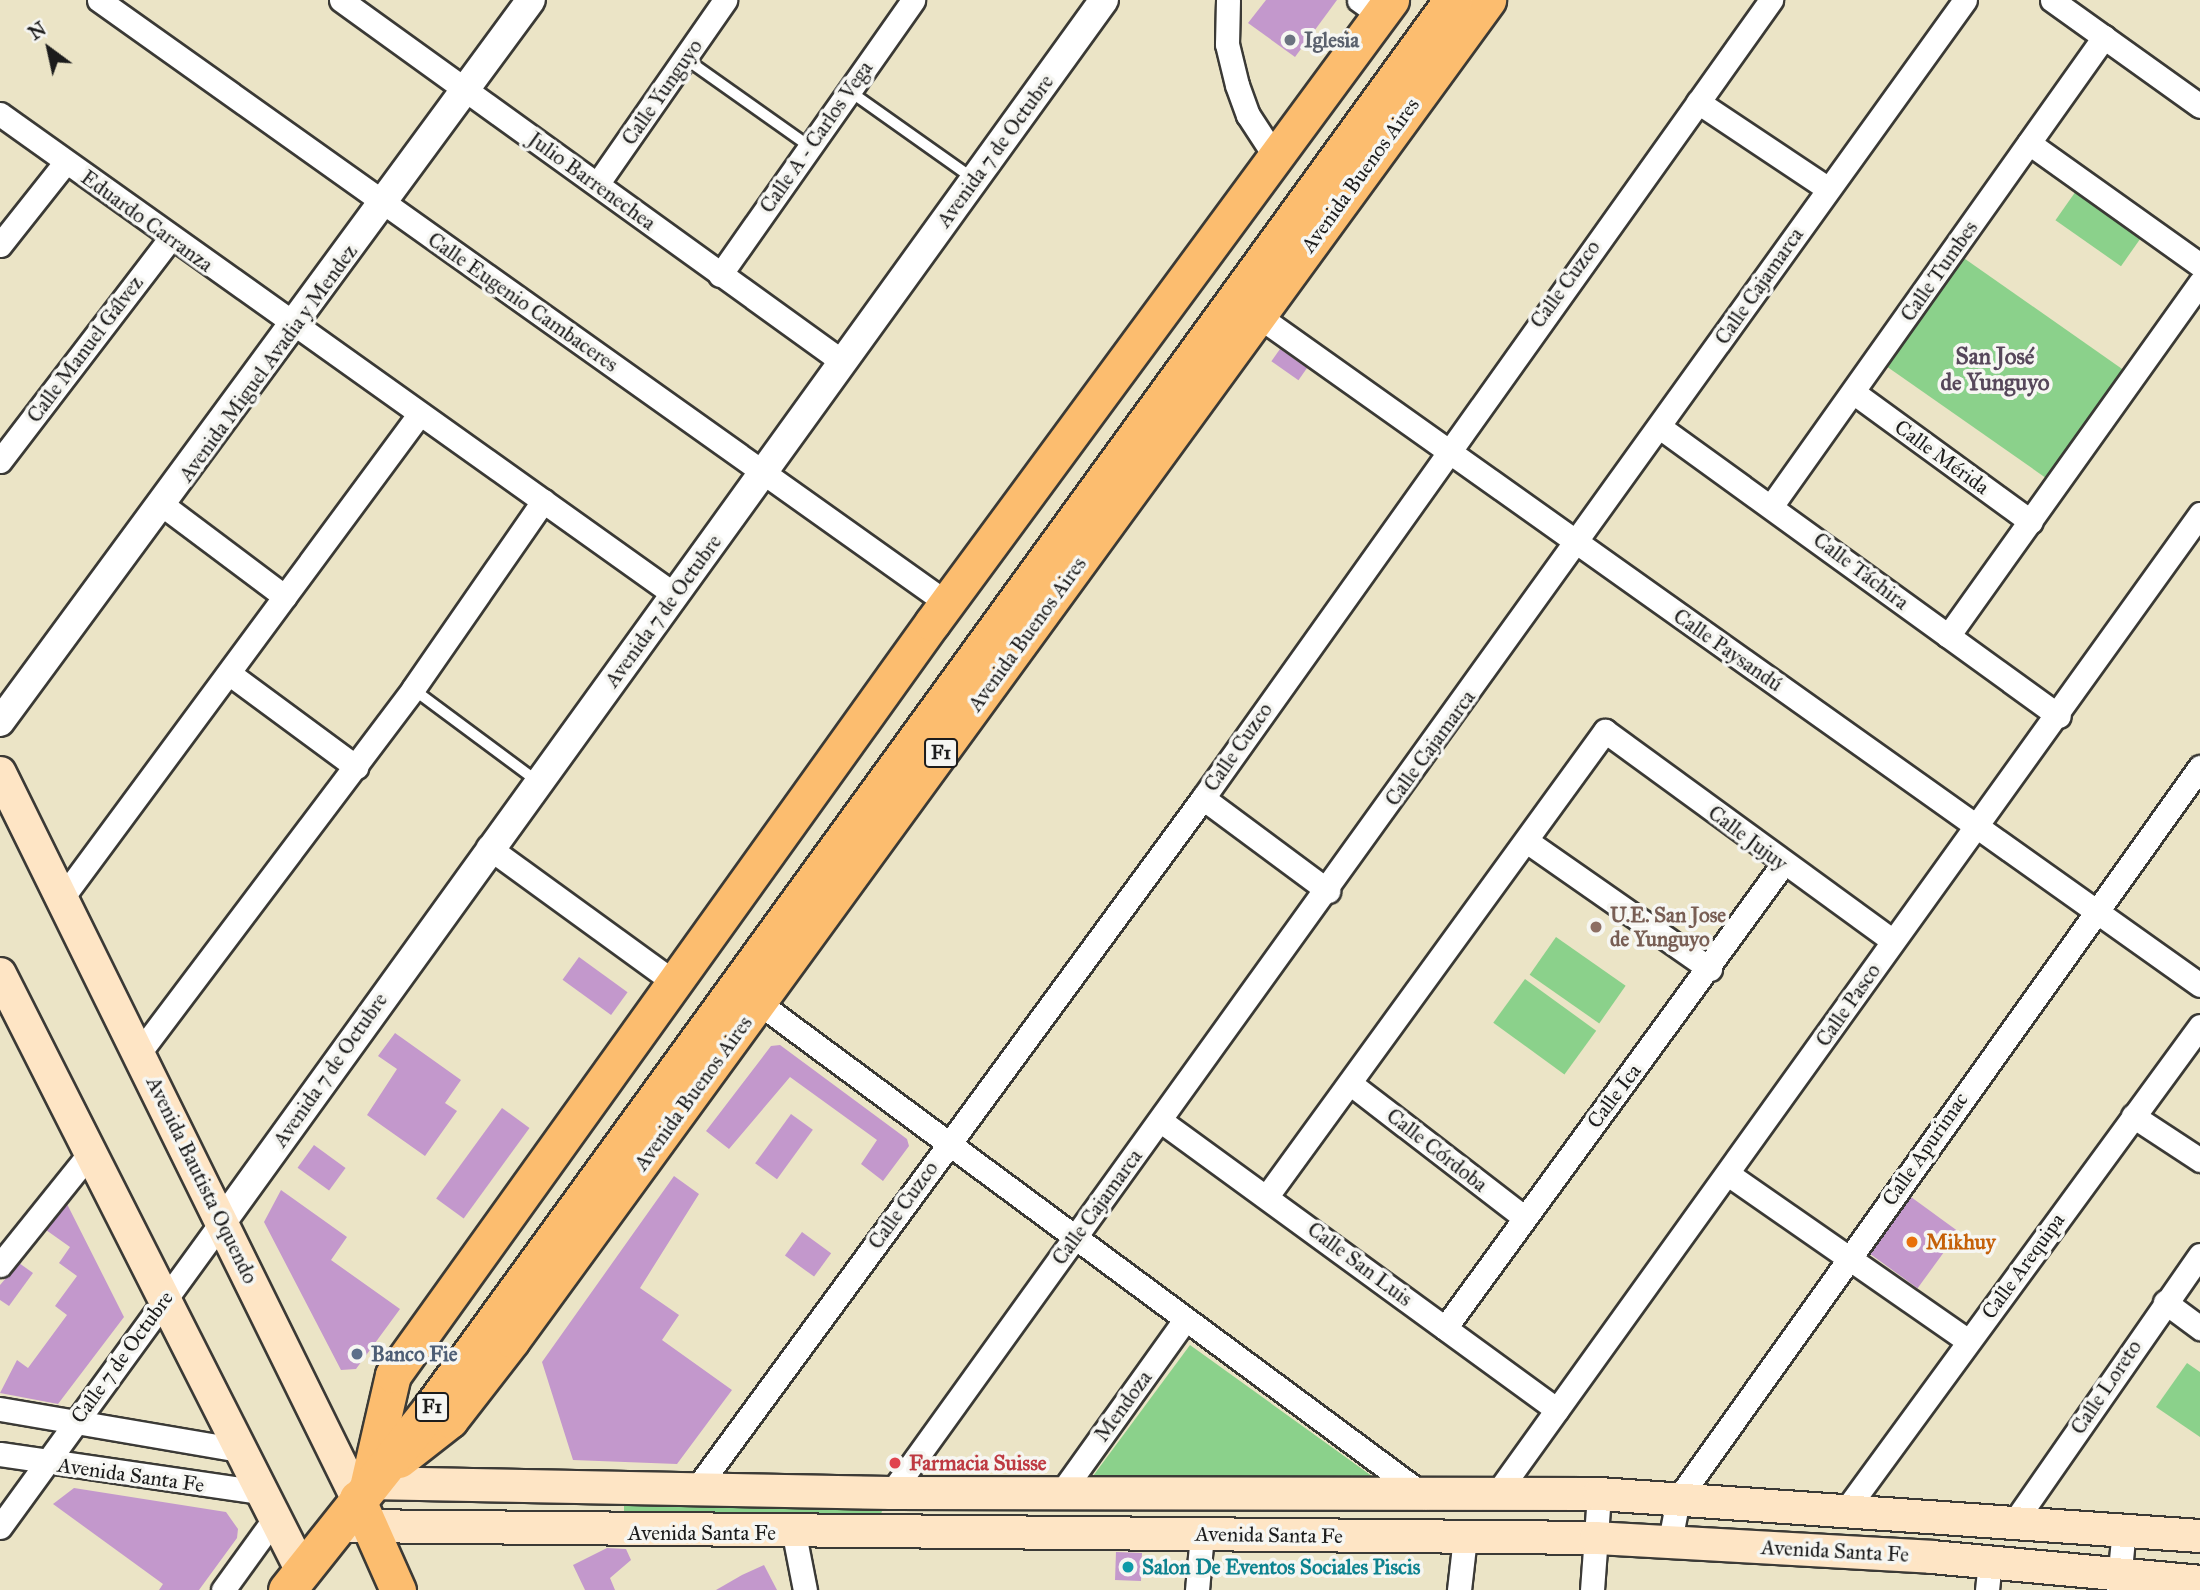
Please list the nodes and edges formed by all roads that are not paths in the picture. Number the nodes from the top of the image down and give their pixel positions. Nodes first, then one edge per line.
1 (99, 0) edge
2 (531, 0) edge
3 (725, 0) edge
4 (913, 0) edge
5 (1104, 0) edge
6 (1228, 0) edge
7 (1426, 0) edge
8 (1453, 0) edge
9 (1488, 0) edge
10 (1771, 0) edge
11 (1965, 0) edge
12 (2052, 0) edge
13 (344, 1) edge
14 (1377, 5) edge
15 (2104, 37) junction
16 (686, 59) junction
17 (849, 90) junction
18 (464, 91) junction
19 (1698, 102) junction
20 (2200, 106) edge
21 (0, 114) edge
22 (2029, 143) junction
23 (809, 146) junction
24 (1276, 158) junction
25 (65, 163) junction
26 (975, 180) junction
27 (597, 183) junction
28 (1827, 188) junction
29 (384, 204) junction
30 (170, 237) junction
31 (0, 245) edge
32 (2200, 265) edge
33 (720, 275) junction
34 (2200, 284) edge
35 (1257, 315) junction
36 (295, 328) junction
37 (843, 362) junction
38 (1853, 392) junction
39 (418, 416) junction
40 (1661, 428) junction
41 (1445, 450) junction
42 (0, 461) edge
43 (762, 472) junction
44 (543, 501) junction
45 (1772, 505) junction
46 (164, 506) junction
47 (2200, 514) edge
48 (2031, 522) junction
49 (1577, 545) junction
50 (675, 595) junction
51 (285, 597) junction
52 (947, 603) junction
53 (1948, 636) junction
54 (230, 674) junction
55 (413, 690) junction
56 (2059, 716) junction
57 (0, 722) edge
58 (356, 766) junction
59 (2200, 767) edge
60 (0, 773) edge
61 (538, 782) junction
62 (1203, 798) junction
63 (1980, 825) junction
64 (1528, 842) junction
65 (488, 847) junction
66 (1783, 864) junction
67 (1328, 891) junction
68 (62, 898) junction
69 (2100, 909) junction
70 (1893, 941) junction
71 (1710, 969) junction
72 (678, 985) junction
73 (2200, 985) edge
74 (3, 989) edge
75 (759, 1003) junction
76 (2200, 1026) edge
77 (139, 1053) junction
78 (1351, 1084) junction
79 (2133, 1116) junction
80 (1161, 1121) junction
81 (945, 1146) junction
82 (90, 1153) junction
83 (2200, 1160) edge
84 (1728, 1174) junction
85 (1267, 1196) junction
86 (1524, 1217) junction
87 (222, 1222) junction
88 (1073, 1239) junction
89 (7, 1241) edge
90 (2200, 1255) edge
91 (1846, 1262) junction
92 (0, 1265) edge
93 (163, 1298) junction
94 (2165, 1301) junction
95 (1185, 1320) junction
96 (1446, 1328) junction
97 (2200, 1328) edge
98 (1968, 1341) junction
99 (0, 1409) edge
100 (1557, 1410) junction
101 (75, 1422) junction
102 (241, 1450) junction
103 (0, 1454) edge
104 (47, 1464) junction
105 (697, 1488) junction
106 (891, 1493) junction
107 (1061, 1493) junction
108 (1599, 1494) junction
109 (1495, 1496) junction
110 (1428, 1498) junction
111 (1678, 1499) junction
112 (268, 1505) junction
113 (1848, 1507) junction
114 (358, 1508) junction
115 (2015, 1521) junction
116 (0, 1527) edge
117 (2124, 1529) junction
118 (794, 1534) junction
119 (1202, 1534) junction
120 (2200, 1536) edge
121 (1465, 1537) junction
122 (1596, 1538) junction
123 (1670, 1541) junction
124 (1988, 1576) edge
125 (2119, 1582) edge
126 (2200, 1582) edge
127 (302, 1584) edge
128 (223, 1590) edge
129 (398, 1590) edge
130 (805, 1590) edge
131 (1198, 1590) edge
132 (1459, 1590) edge
133 (1592, 1590) edge

1 - 29 street, Calle Eugenio Cambaceres
2 - 18 street, Avenida Miguel Avadia y Mendez
3 - 16 street, Calle Yunguyo
4 - 17 street, Calle A - Carlos Vega
5 - 26 street, Avenida 7 de Octubre
6 - 24 street
7 - 114 highway, Avenida Buenos Aires / F1
8 - 114 highway, Avenida Buenos Aires / F1
9 - 35 main road, Avenida Buenos Aires / F1
10 - 19 street, Calle Cuzco
11 - 28 street, Calle Cajamarca
12 - 15 street
13 - 18 street, Julio Barrenechea
14 - 24 main road, Avenida Buenos Aires
15 - 20 street
15 - 22 street, Calle Tumbes
16 - 23 lane
16 - 27 street, Calle Yunguyo
17 - 23 street, Calle A - Carlos Vega
17 - 26 lane
18 - 27 street, Julio Barrenechea
18 - 29 street, Avenida Miguel Avadia y Mendez
19 - 28 street
19 - 41 street, Calle Cuzco
21 - 25 street, Eduardo Carranza
22 - 32 street
22 - 38 street, Calle Tumbes
23 - 33 street, Calle A - Carlos Vega
24 - 52 main road, Avenida Buenos Aires
25 - 30 street, Eduardo Carranza
25 - 31 street
26 - 37 street, Avenida 7 de Octubre
27 - 33 street, Julio Barrenechea
28 - 40 street, Calle Cajamarca
29 - 36 street, Avenida Miguel Avadia y Mendez
29 - 43 street, Calle Eugenio Cambaceres
30 - 36 street, Eduardo Carranza
30 - 42 street, Calle Manuel Gálvez
33 - 37 street, Julio Barrenechea
34 - 48 street
35 - 41 street, Calle Paysandú
35 - 75 main road, Avenida Buenos Aires / F1
36 - 39 street, Eduardo Carranza
36 - 46 street, Avenida Miguel Avadia y Mendez
37 - 43 street, Avenida 7 de Octubre
38 - 45 street, Calle Tumbes
38 - 48 street, Calle Mérida
39 - 44 street, Eduardo Carranza
39 - 51 street
40 - 45 street, Calle Táchira
40 - 49 street, Calle Cajamarca
41 - 49 street, Calle Paysandú
41 - 62 street, Calle Cuzco
43 - 50 street, Avenida 7 de Octubre
43 - 52 street, Calle Eugenio Cambaceres
44 - 50 street, Eduardo Carranza
44 - 55 street
45 - 53 street, Calle Táchira
46 - 51 street
46 - 57 street, Avenida Miguel Avadia y Mendez
47 - 56 street, Calle Pasco
48 - 53 street
49 - 63 street, Calle Paysandú
49 - 67 street, Calle Cajamarca
50 - 61 street, Avenida 7 de Octubre
51 - 54 street
52 - 72 main road, Avenida Buenos Aires
53 - 56 street, Calle Táchira
54 - 58 street
54 - 68 street
55 - 58 street
55 - 61 lane
56 - 63 street, Calle Pasco
58 - 77 street
59 - 69 street, Calle Apurimac
60 - 68 main road, Avenida Bautista Oquendo
61 - 65 street, Avenida 7 de Octubre
62 - 67 street
62 - 81 street, Calle Cuzco
63 - 69 street, Calle Paysandú
63 - 70 street, Calle Pasco
64 - 66 street, Calle Jujuy
64 - 71 street
64 - 78 street
65 - 72 street
65 - 87 street, Avenida 7 de Octubre
66 - 70 street, Calle Jujuy
66 - 71 street, Calle Ica
67 - 80 street, Calle Cajamarca
68 - 77 main road, Avenida Bautista Oquendo
69 - 73 street, Calle Paysandú
69 - 91 street, Calle Apurimac
70 - 84 street, Calle Pasco
71 - 86 street, Calle Ica
72 - 114 main road, Avenida Buenos Aires
74 - 82 main road
75 - 81 street
75 - 114 main road, Avenida Buenos Aires / F1
76 - 79 street, Calle Arequipa
77 - 87 main road, Avenida Bautista Oquendo
78 - 85 street
78 - 86 street, Calle Córdoba
79 - 83 street
79 - 98 street, Calle Arequipa
80 - 85 street, Calle San Luis
80 - 88 street, Calle Cajamarca
81 - 88 street
81 - 105 street, Calle Cuzco
82 - 89 street
82 - 93 main road
84 - 91 street
84 - 100 street, Calle Pasco
85 - 96 street, Calle San Luis
86 - 96 street, Calle Ica
87 - 93 street, Calle 7 de Octubre
87 - 114 main road, Avenida Bautista Oquendo
88 - 95 street
88 - 106 street, Calle Cajamarca
89 - 92 street
90 - 94 street, Calle Loreto
91 - 98 street
91 - 111 street, Calle Apurimac
93 - 101 street, Calle 7 de Octubre
93 - 102 main road
94 - 97 street
94 - 115 street, Calle Loreto
95 - 107 street, Mendoza
95 - 110 street
96 - 100 street, Calle San Luis
98 - 113 street, Calle Arequipa
99 - 101 street, Avenida Santa Fe
100 - 109 street, Calle Pasco
101 - 102 street, Avenida Santa Fe
101 - 104 street, Calle 7 de Octubre
102 - 112 main road
103 - 104 street, Avenida Santa Fe
104 - 112 street, Avenida Santa Fe
104 - 116 street, Calle 7 de Octubre
105 - 106 main road, Avenida Santa Fe
105 - 114 main road, Avenida Santa Fe
106 - 107 main road, Avenida Santa Fe
107 - 110 main road, Avenida Santa Fe
108 - 109 main road, Avenida Santa Fe
108 - 111 main road, Avenida Santa Fe
108 - 122 street
109 - 110 main road, Avenida Santa Fe
111 - 113 main road, Avenida Santa Fe
111 - 123 street, Calle Apurimac
112 - 127 main road
112 - 128 street
113 - 115 main road, Avenida Santa Fe
114 - 118 main road, Avenida Santa Fe
114 - 127 highway, Avenida Buenos Aires / F1
114 - 129 main road, Avenida Bautista Oquendo
115 - 117 main road, Avenida Santa Fe
117 - 120 main road, Avenida Santa Fe
117 - 125 street
118 - 119 main road, Avenida Santa Fe
118 - 130 street
119 - 121 main road, Avenida Santa Fe
119 - 131 street
121 - 122 main road, Avenida Santa Fe
121 - 132 street
122 - 123 main road, Avenida Santa Fe
122 - 133 street
123 - 124 main road, Avenida Santa Fe
124 - 125 main road, Avenida Santa Fe
125 - 126 main road, Avenida Santa Fe

